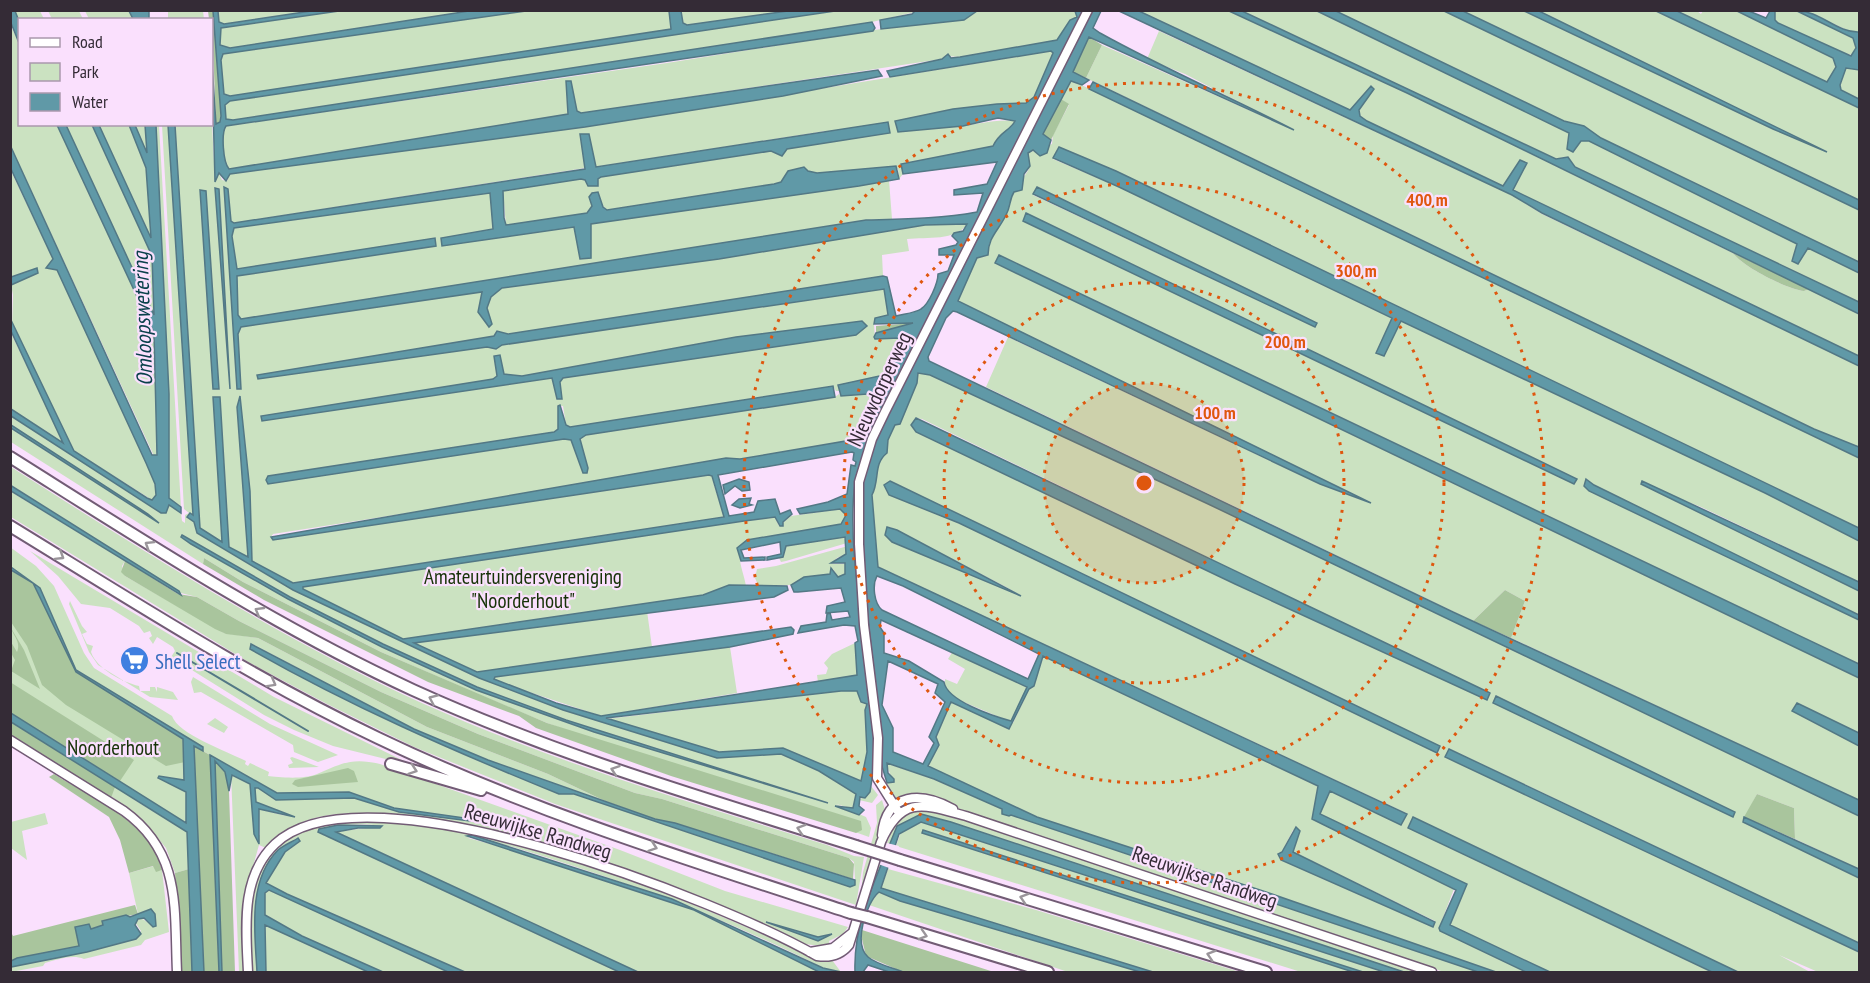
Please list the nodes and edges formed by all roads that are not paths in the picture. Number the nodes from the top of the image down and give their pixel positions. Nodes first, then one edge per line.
1 (1089, 10) edge
2 (10, 457) edge
3 (10, 526) edge
4 (10, 740) edge
5 (391, 764) dead end
6 (519, 799) junction
7 (897, 810) junction
8 (177, 972) edge
9 (248, 972) edge
10 (1048, 972) edge
11 (1266, 972) edge
12 (1432, 972) edge

1 - 7 main road, Nieuwdorperweg
11 -> 2 highway, bridge
3 -> 6 highway
4 - 8 main road
5 -> 6 highway
6 -> 10 highway, bridge
7 - 9 main road, Reeuwijkse Randweg
7 - 12 main road, Reeuwijkse Randweg

